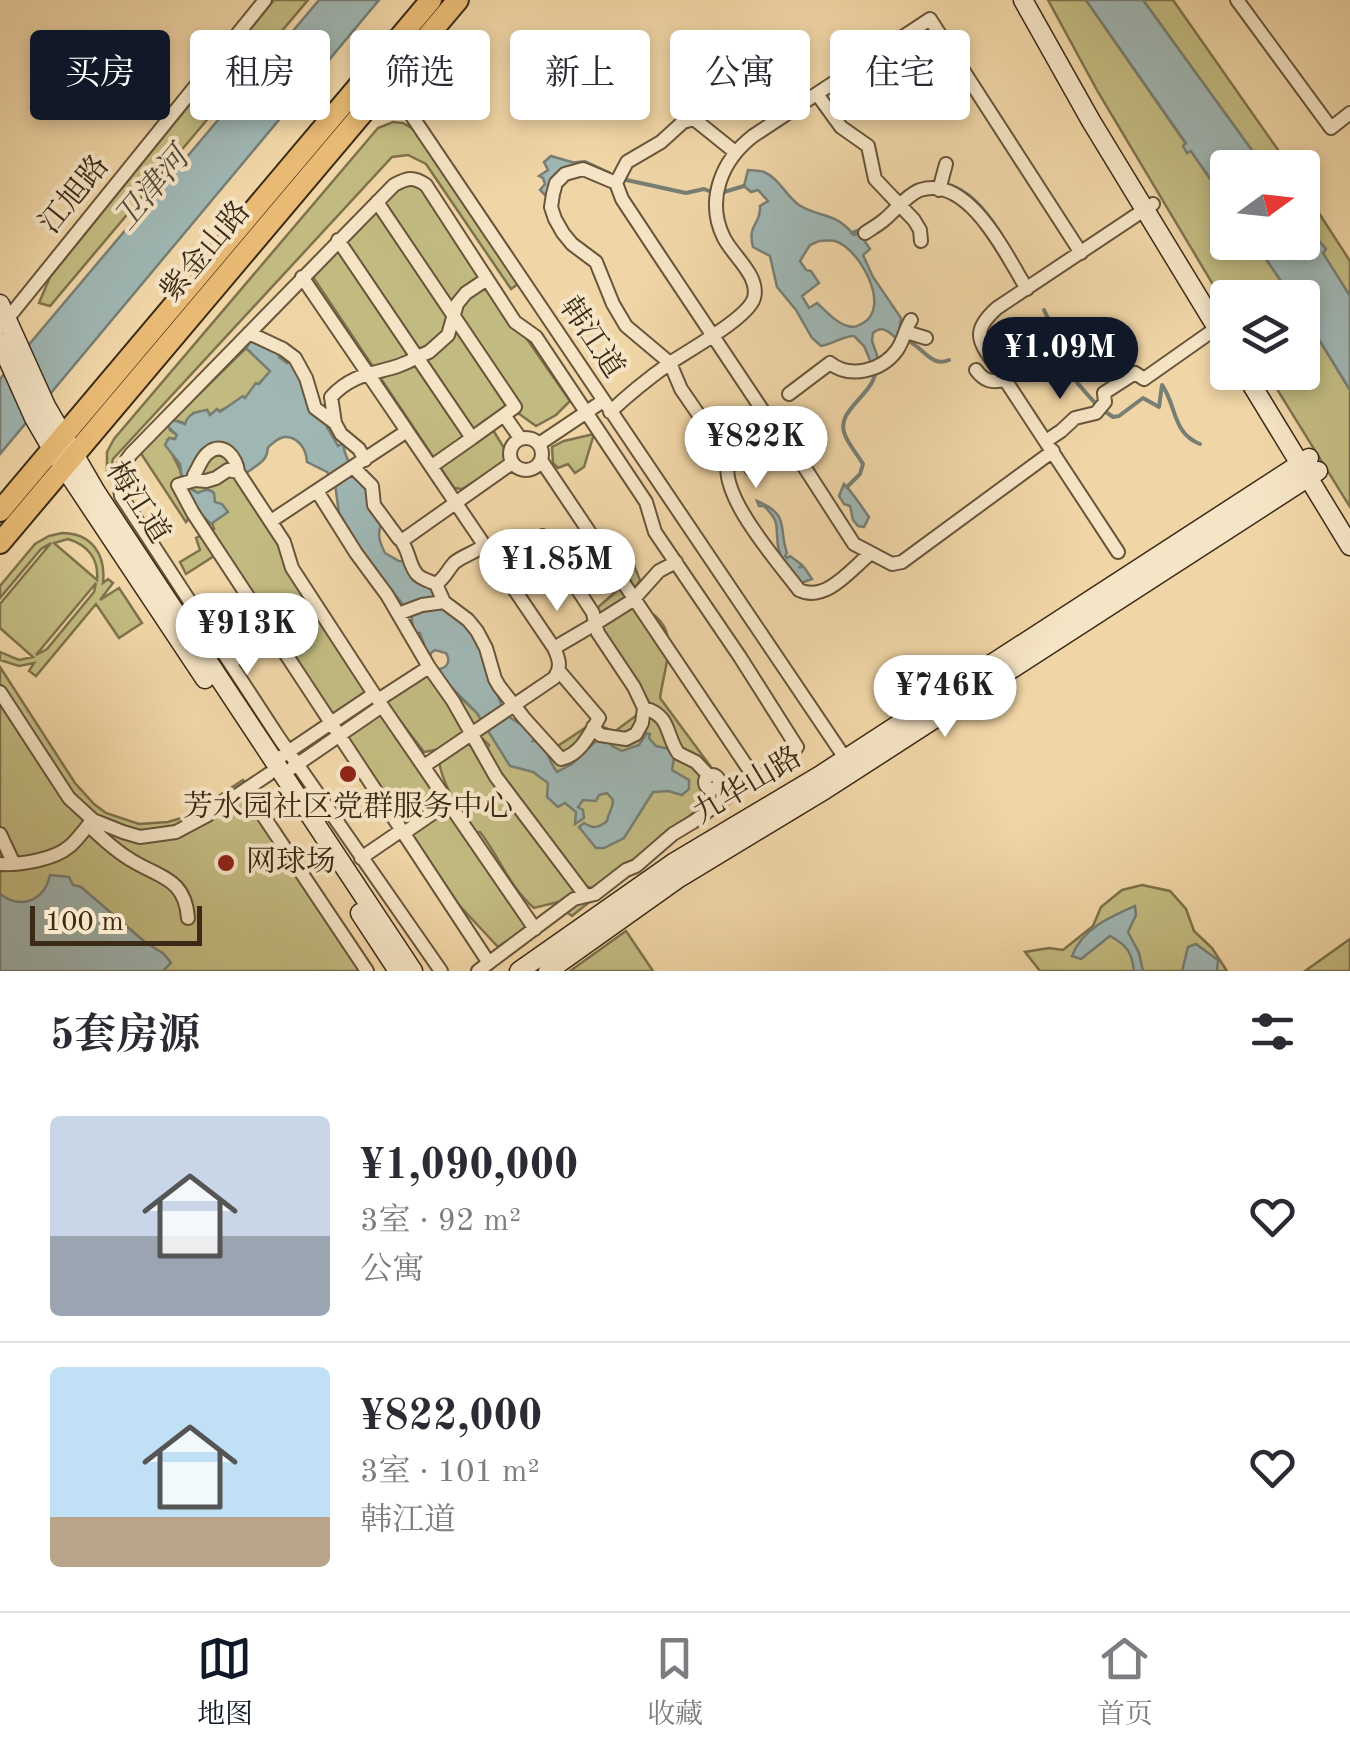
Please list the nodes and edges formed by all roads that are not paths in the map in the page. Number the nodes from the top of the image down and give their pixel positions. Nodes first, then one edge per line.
1 (264, 0) edge
2 (431, 0) edge
3 (458, 0) edge
4 (1237, 0) edge
5 (1031, 6) edge
6 (432, 30) edge
7 (817, 94) junction
8 (1350, 113) edge
9 (355, 120) edge
10 (414, 120) edge
11 (734, 152) junction
12 (944, 170) dead end
13 (618, 179) junction
14 (938, 190) junction
15 (377, 202) junction
16 (899, 202) junction
17 (1149, 207) junction
18 (865, 233) dead end
19 (338, 240) junction
20 (921, 241) dead end
21 (1081, 254) junction
22 (302, 277) junction
23 (486, 280) junction
24 (1027, 289) junction
25 (1210, 304) edge
26 (2, 317) edge
27 (455, 318) junction
28 (250, 333) junction
29 (712, 334) junction
30 (1210, 334) edge
31 (926, 338) dead end
32 (9, 350) edge
33 (417, 358) junction
34 (670, 363) junction
35 (976, 370) dead end
36 (368, 373) junction
37 (306, 378) junction
38 (1004, 380) junction
39 (1256, 390) edge
40 (1267, 390) edge
41 (789, 394) dead end
42 (331, 398) junction
43 (607, 406) junction
44 (586, 413) junction
45 (504, 416) junction
46 (334, 423) junction
47 (407, 430) junction
48 (472, 438) junction
49 (520, 438) junction
50 (784, 441) junction
51 (539, 444) junction
52 (1049, 446) junction
53 (63, 452) junction
54 (541, 460) junction
55 (359, 463) junction
56 (512, 463) junction
57 (753, 464) dead end
58 (432, 466) junction
59 (1309, 468) junction
60 (238, 472) junction
61 (189, 482) junction
62 (317, 491) junction
63 (456, 502) junction
64 (0, 511) edge
65 (271, 520) junction
66 (1350, 524) edge
67 (543, 536) dead end
68 (402, 541) junction
69 (0, 543) edge
70 (485, 546) junction
71 (1350, 546) edge
72 (1118, 552) dead end
73 (871, 553) junction
74 (676, 562) junction
75 (436, 584) junction
76 (634, 600) junction
77 (444, 602) junction
78 (398, 614) junction
79 (595, 624) junction
80 (272, 632) junction
81 (554, 648) junction
82 (231, 664) junction
83 (429, 666) junction
84 (559, 671) junction
85 (0, 692) edge
86 (378, 700) junction
87 (510, 707) junction
88 (644, 708) junction
89 (594, 728) junction
90 (336, 729) junction
91 (477, 730) junction
92 (849, 765) junction
93 (424, 766) junction
94 (279, 768) junction
95 (756, 780) junction
96 (717, 788) junction
97 (246, 790) junction
98 (449, 802) junction
99 (91, 822) junction
100 (403, 831) junction
101 (0, 834) edge
102 (361, 858) junction
103 (7, 864) edge
104 (586, 895) junction
105 (188, 918) dead end
106 (536, 928) junction
107 (483, 967) edge
108 (367, 971) edge
109 (398, 971) edge
110 (413, 971) edge
111 (440, 971) edge
112 (520, 971) edge
113 (548, 971) edge

1 - 26 street, 江旭路
2 - 53 main road, 紫金山路
3 - 6 main road, 紫金山路
4 - 8 street
5 - 17 street
7 - 11 street
7 - 16 street
7 - 21 street
9 - 53 main road, 紫金山路
10 - 43 street, 韩江道
11 - 13 street
11 - 29 street
12 - 14 street
13 - 29 street
13 - 34 street
14 - 16 street
14 - 24 street
15 - 19 street
15 - 23 street
15 - 27 street
16 - 18 street
16 - 20 street
17 - 21 street
17 - 25 street
19 - 22 street
19 - 33 street
21 - 24 street
22 - 28 street
22 - 36 street
23 - 27 street
23 - 44 street
24 - 38 street
26 - 32 street, 梅江道
27 - 33 street
27 - 45 street
28 - 37 street
28 - 82 street
29 - 34 street
29 - 50 street
30 - 52 street
31 - 41 street
32 - 53 street, 梅江道
33 - 36 street
33 - 48 street
34 - 43 street
34 - 73 street
35 - 38 street
36 - 42 street
36 - 47 street
37 - 42 street
37 - 46 street
38 - 52 street
39 - 59 street
40 - 59 street
42 - 46 street
43 - 44 street
43 - 92 street, 韩江道
44 - 51 street
44 - 74 street
45 - 48 street
45 - 49 street
46 - 55 street
47 - 55 street
47 - 58 street
48 - 58 street
49 - 51 street
49 - 56 street
50 - 57 street
50 - 73 street
51 - 54 street
52 - 72 street
52 - 73 street
53 - 64 main road, 紫金山路
53 - 69 main road, 紫金山路
53 - 94 street, 梅江道
54 - 56 street
54 - 76 street
55 - 62 street
55 - 68 street
56 - 63 street
58 - 63 street
59 - 66 street
59 - 71 street
59 - 92 street, 九华山路
60 - 61 street
60 - 61 street
60 - 65 street
61 - 80 street
62 - 65 street
62 - 78 street
63 - 68 street
63 - 70 street
65 - 86 street
67 - 79 street
68 - 75 street
70 - 75 street
70 - 81 street
74 - 76 street
74 - 95 street
75 - 77 street
76 - 79 street
76 - 95 street
77 - 78 street
77 - 87 street
78 - 83 street
79 - 81 street
79 - 88 street
80 - 82 street
80 - 90 street
81 - 84 street
82 - 94 street
83 - 86 street
83 - 91 street
84 - 87 street
84 - 89 street
85 - 99 street
86 - 90 street
86 - 93 street
87 - 89 street
87 - 91 street
88 - 89 street
88 - 96 street
90 - 94 street
90 - 100 street
91 - 93 street
91 - 104 street
92 - 112 street, 九华山路
92 - 113 street, 九华山路
93 - 98 street
94 - 97 street
94 - 102 street
94 - 109 street, 梅江道
94 - 110 street, 梅江道
95 - 96 street
96 - 104 street
97 - 99 street
97 - 108 street
98 - 100 street
98 - 106 street
99 - 103 street
99 - 105 street
100 - 102 street
100 - 107 street
101 - 103 street
102 - 111 street
104 - 106 street
106 - 107 street

